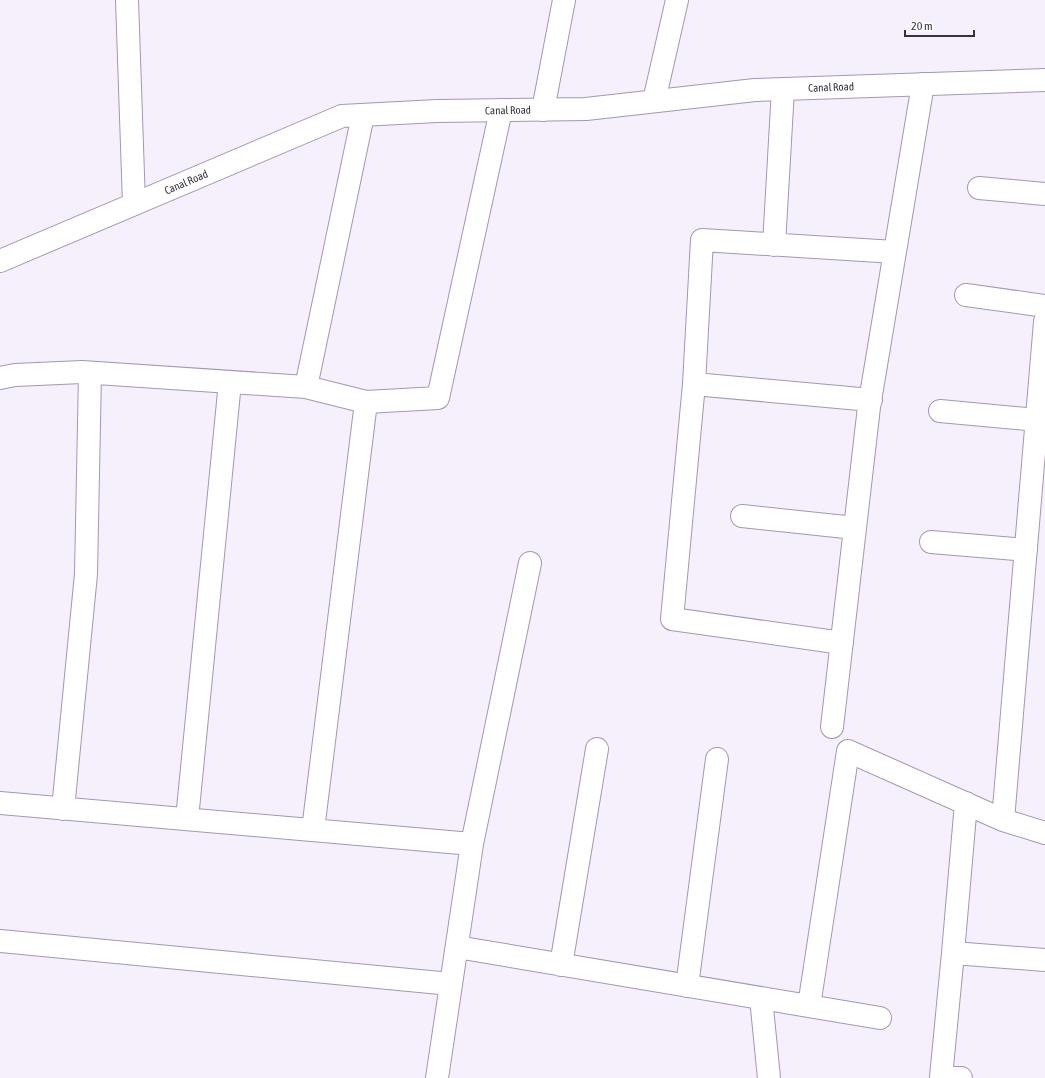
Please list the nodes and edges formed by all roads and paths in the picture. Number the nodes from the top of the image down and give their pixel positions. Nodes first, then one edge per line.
1 (127, 0) edge
2 (564, 0) edge
3 (678, 0) edge
4 (1045, 80) edge
5 (923, 84) junction
6 (783, 89) junction
7 (654, 101) junction
8 (501, 110) junction
9 (543, 110) junction
10 (363, 115) junction
11 (979, 188) dead end
12 (1045, 194) edge
13 (134, 204) junction
14 (774, 245) junction
15 (895, 252) junction
16 (0, 261) edge
17 (966, 295) dead end
18 (1045, 306) edge
19 (1045, 322) edge
20 (90, 373) junction
21 (1043, 376) edge
22 (0, 378) edge
23 (230, 382) junction
24 (694, 384) junction
25 (306, 387) junction
26 (870, 400) junction
27 (366, 402) junction
28 (940, 411) dead end
29 (1037, 420) junction
30 (742, 516) dead end
31 (855, 528) junction
32 (931, 542) dead end
33 (1026, 550) junction
34 (530, 563) dead end
35 (842, 642) junction
36 (832, 727) dead end
37 (597, 749) dead end
38 (717, 759) dead end
39 (0, 803) edge
40 (966, 803) junction
41 (63, 809) junction
42 (187, 819) junction
43 (1003, 820) junction
44 (313, 830) junction
45 (1045, 833) edge
46 (472, 844) junction
47 (0, 941) edge
48 (456, 947) junction
49 (953, 953) junction
50 (1045, 960) edge
51 (561, 965) junction
52 (451, 984) junction
53 (687, 986) junction
54 (761, 998) junction
55 (809, 1006) junction
56 (880, 1018) dead end
57 (437, 1078) edge
58 (770, 1078) edge
59 (944, 1078) edge

1 - 13 street
2 - 9 street
3 - 7 street
4 - 5 street, Canal Road
5 - 6 street, Canal Road
5 - 15 street
6 - 7 street, Canal Road
6 - 14 street
7 - 9 street, Canal Road
8 - 9 street, Canal Road
8 - 10 street, Canal Road
8 - 27 street
10 - 13 street, Canal Road
10 - 25 street
11 - 12 street
13 - 16 street, Canal Road
14 - 15 street
14 - 24 street
15 - 26 street
17 - 18 street
19 - 21 street
20 - 22 street
20 - 23 street
20 - 41 street
21 - 29 street
23 - 25 street
23 - 42 street
24 - 26 street
24 - 35 street
25 - 27 street
26 - 31 street
27 - 44 street
28 - 29 street
29 - 33 street
30 - 31 street
31 - 35 street
32 - 33 street
33 - 43 street
34 - 46 street
35 - 36 street
37 - 51 street
38 - 53 street
39 - 41 street
40 - 43 street
40 - 49 street
40 - 55 street
41 - 42 street
42 - 44 street
43 - 45 street
44 - 46 street
46 - 48 street
47 - 52 street
48 - 51 street
48 - 52 street
49 - 50 street
49 - 59 street
51 - 53 street
52 - 57 street
53 - 54 street
54 - 55 street
54 - 58 street
55 - 56 street

